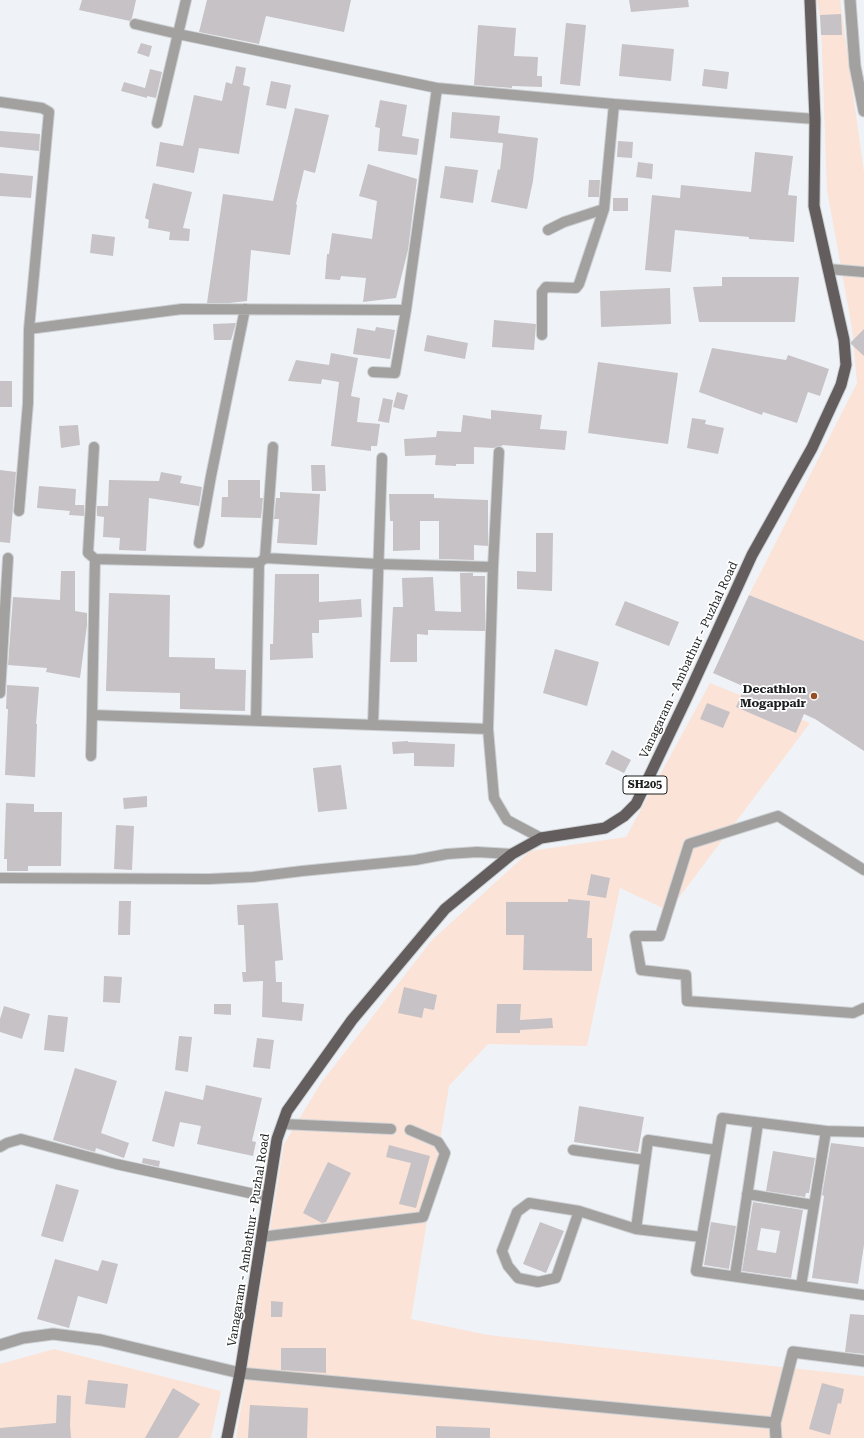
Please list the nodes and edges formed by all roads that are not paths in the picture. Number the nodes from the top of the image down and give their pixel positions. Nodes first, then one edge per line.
1 (186, 0) edge
2 (810, 0) edge
3 (850, 0) edge
4 (135, 24) dead end
5 (178, 34) junction
6 (437, 88) junction
7 (0, 102) edge
8 (614, 104) junction
9 (864, 111) edge
10 (815, 119) junction
11 (157, 123) dead end
12 (604, 209) junction
13 (548, 230) dead end
14 (828, 269) junction
15 (864, 272) edge
16 (246, 309) junction
17 (406, 310) junction
18 (29, 329) junction
19 (542, 335) dead end
20 (373, 372) dead end
21 (94, 447) dead end
22 (273, 447) dead end
23 (499, 452) dead end
24 (382, 458) dead end
25 (19, 511) dead end
26 (200, 543) dead end
27 (8, 558) dead end
28 (95, 559) junction
29 (262, 561) junction
30 (378, 564) junction
31 (493, 567) junction
32 (0, 693) edge
33 (92, 715) junction
34 (256, 720) junction
35 (373, 725) junction
36 (488, 729) junction
37 (91, 756) dead end
38 (541, 838) junction
39 (512, 854) junction
40 (864, 870) edge
41 (0, 878) edge
42 (864, 1008) edge
43 (758, 1123) junction
44 (282, 1124) junction
45 (391, 1129) dead end
46 (410, 1130) dead end
47 (826, 1131) junction
48 (864, 1132) edge
49 (0, 1147) edge
50 (573, 1150) dead end
51 (716, 1150) junction
52 (645, 1160) junction
53 (747, 1194) junction
54 (268, 1197) junction
55 (813, 1205) junction
56 (579, 1211) junction
57 (636, 1229) junction
58 (261, 1237) junction
59 (701, 1237) junction
60 (735, 1276) junction
61 (801, 1286) junction
62 (864, 1295) edge
63 (0, 1345) edge
64 (864, 1361) edge
65 (240, 1373) junction
66 (775, 1423) junction
67 (227, 1438) edge
68 (776, 1438) edge

1 - 5 street
2 - 10 main road, Vanagaram - Ambathur - Puzhal Road / SH205
3 - 9 street
4 - 5 street
5 - 6 street
5 - 11 street
6 - 8 street
6 - 17 street
7 - 18 street
8 - 10 street
8 - 12 street
10 - 14 main road, Vanagaram - Ambathur - Puzhal Road / SH205
12 - 13 street
12 - 19 street
14 - 15 street
14 - 38 main road, Vanagaram - Ambathur - Puzhal Road / SH205
16 - 17 street
16 - 18 street
16 - 26 street
17 - 20 street
18 - 25 street
21 - 28 street
22 - 29 street
23 - 31 street
24 - 30 street
27 - 32 street
28 - 29 street
28 - 33 street
29 - 30 street
29 - 34 street
30 - 31 street
30 - 35 street
31 - 36 street
33 - 34 street
33 - 37 street
34 - 35 street
35 - 36 street
36 - 38 street
38 - 39 main road, Vanagaram - Ambathur - Puzhal Road / SH205
39 - 41 street
39 - 44 main road, Vanagaram - Ambathur - Puzhal Road / SH205
40 - 42 street
43 - 47 street
43 - 51 street
43 - 53 street
44 - 45 street
44 - 54 main road, Vanagaram - Ambathur - Puzhal Road / SH205
46 - 58 street
47 - 48 street
47 - 55 street
49 - 54 street
50 - 52 street
51 - 52 street
51 - 59 street
52 - 57 street
53 - 55 street
53 - 60 street
54 - 58 main road, Vanagaram - Ambathur - Puzhal Road / SH205
55 - 61 street
56 - 56 street
56 - 57 street
57 - 59 street
58 - 65 main road, Vanagaram - Ambathur - Puzhal Road / SH205
59 - 60 street
60 - 61 street
61 - 62 street
63 - 65 street
64 - 66 street
65 - 66 street
65 - 67 main road, Vanagaram - Ambathur - Puzhal Road / SH205
66 - 68 street

